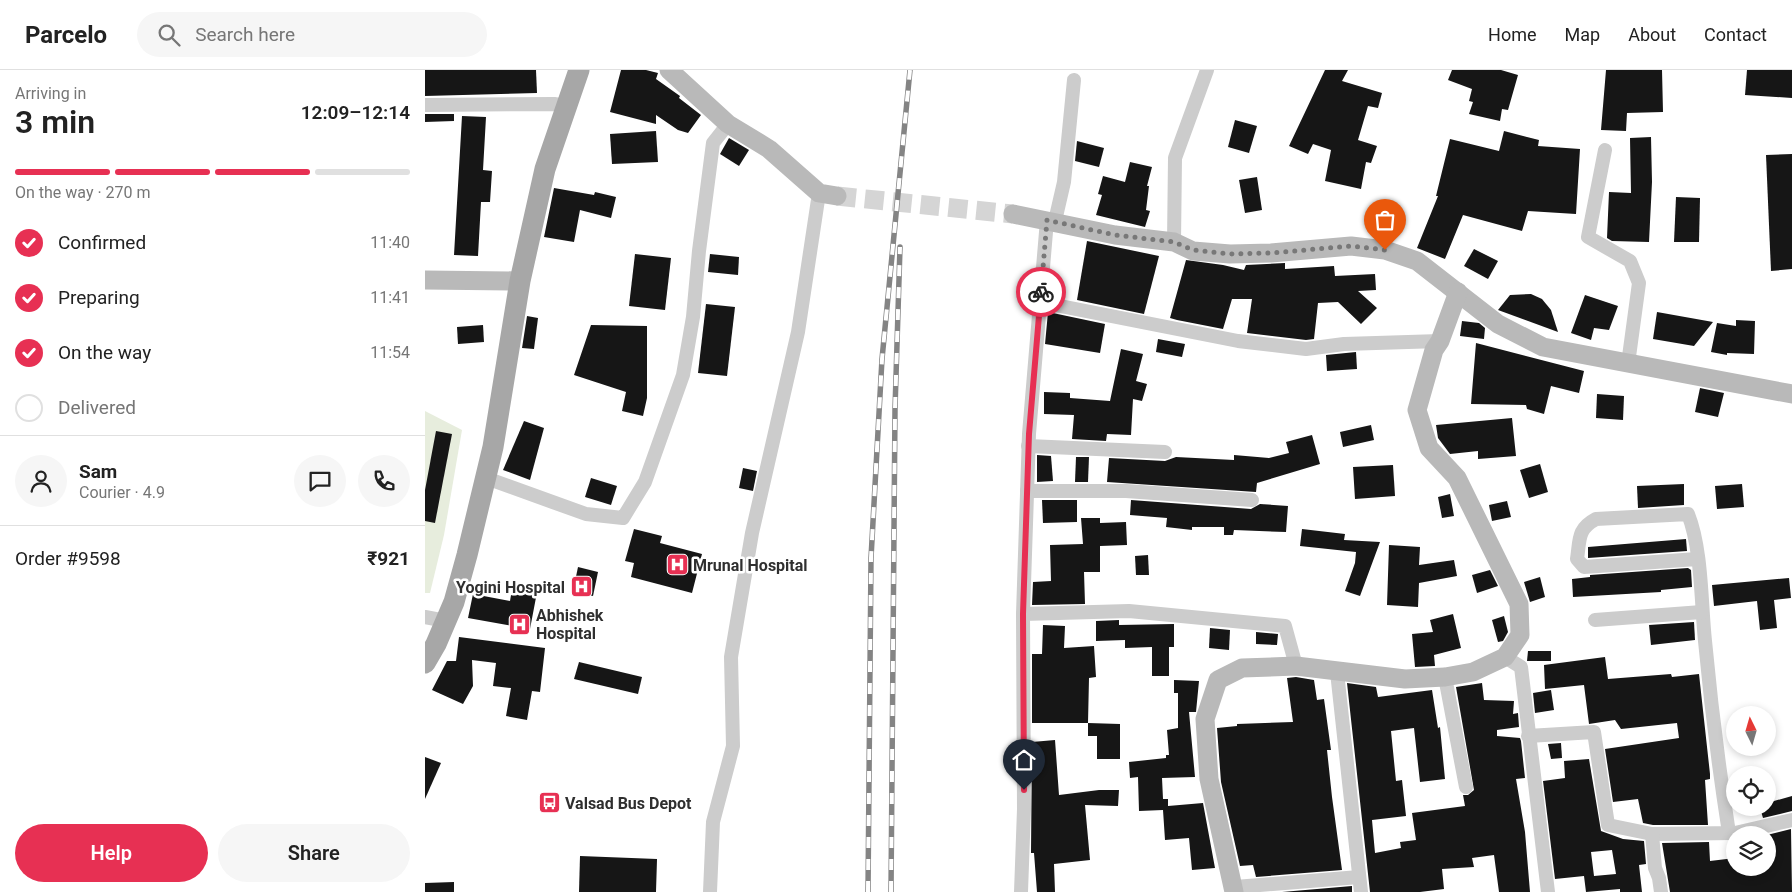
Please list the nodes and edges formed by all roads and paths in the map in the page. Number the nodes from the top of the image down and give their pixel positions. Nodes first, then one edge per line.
1 (565, 70) edge
2 (579, 70) edge
3 (669, 70) edge
4 (1207, 70) edge
5 (1074, 80) dead end
6 (425, 105) edge
7 (560, 105) junction
8 (728, 124) junction
9 (1605, 150) dead end
10 (828, 195) joint
11 (1013, 214) tunnel mouth
12 (1051, 221) junction
13 (1174, 242) junction
14 (425, 280) edge
15 (515, 281) junction
16 (1458, 292) junction
17 (1040, 302) junction
18 (1440, 341) junction
19 (1628, 364) junction
20 (1792, 394) edge
21 (1028, 446) junction
22 (1165, 452) dead end
23 (486, 478) junction
24 (1027, 491) junction
25 (1252, 500) dead end
26 (1697, 559) junction
27 (1702, 612) junction
28 (1023, 614) junction
29 (1595, 620) dead end
30 (432, 623) edge
31 (1505, 657) junction
32 (425, 663) edge
33 (1296, 666) junction
34 (1337, 672) junction
35 (1445, 677) junction
36 (1529, 736) junction
37 (1466, 787) dead end
38 (1792, 820) edge
39 (1728, 826) edge
40 (1763, 826) edge
41 (1726, 833) edge
42 (1652, 834) junction
43 (1359, 877) junction
44 (1235, 889) edge
45 (710, 892) edge
46 (1021, 892) edge
47 (1361, 892) edge
48 (1549, 892) edge
49 (1661, 892) edge

1 - 7 main road
2 - 7 main road
3 - 8 street
4 - 13 street
5 - 12 street
6 - 7 street
7 - 15 main road
8 - 10 street
8 - 23 street
9 - 19 street
10 - 45 street
11 - 12 street
12 - 13 street
12 - 17 street
13 - 16 street
14 - 15 street
15 - 23 main road
15 - 30 main road
16 - 18 street
16 - 19 street
17 - 18 street
17 - 21 street
18 - 31 street
19 - 20 street
21 - 22 street
21 - 24 street
23 - 30 main road
24 - 25 street
24 - 28 street
26 - 26 street
26 - 27 street
27 - 29 street
27 - 39 street
28 - 33 street
28 - 46 street
30 - 32 main road
31 - 35 street
31 - 36 street
33 - 34 street
33 - 44 street
34 - 35 street
34 - 43 street
35 - 37 street
36 - 42 street
36 - 48 street
38 - 40 street
41 - 42 street
42 - 49 street
43 - 44 street
43 - 47 street

